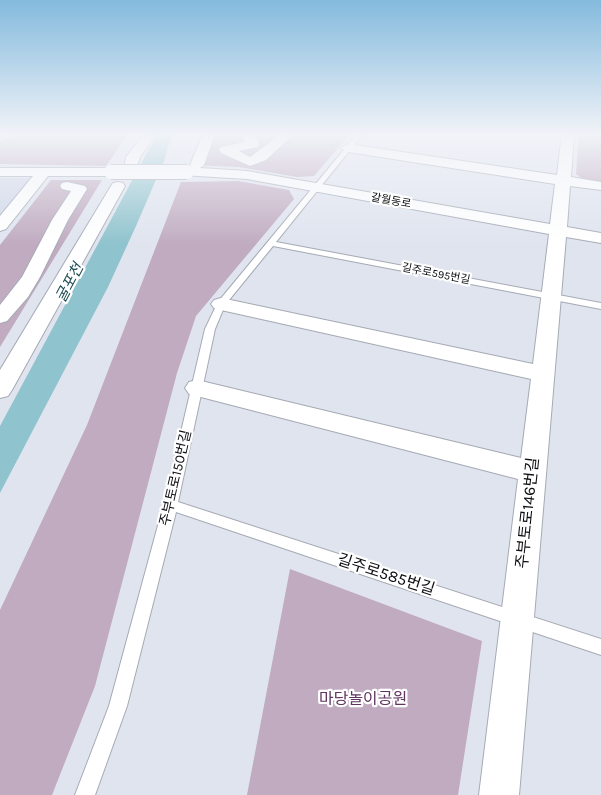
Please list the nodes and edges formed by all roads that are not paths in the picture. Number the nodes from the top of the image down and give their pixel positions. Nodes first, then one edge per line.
1 (176, 171) edge
2 (211, 171) edge
3 (328, 171) edge
4 (503, 171) edge
5 (564, 171) edge
6 (0, 172) edge
7 (44, 172) junction
8 (114, 179) junction
9 (563, 180) junction
10 (67, 186) dead end
11 (601, 186) edge
12 (314, 187) junction
13 (2, 221) edge
14 (558, 231) junction
15 (601, 238) edge
16 (270, 243) junction
17 (552, 296) junction
18 (221, 304) junction
19 (601, 306) edge
20 (0, 316) edge
21 (543, 374) junction
22 (197, 388) junction
23 (0, 390) edge
24 (533, 472) junction
25 (171, 505) junction
26 (517, 618) junction
27 (601, 647) edge
28 (85, 795) edge
29 (498, 795) edge

1 - 8 street, 갈월동로, bridge
2 - 12 street, 갈월동로
3 - 12 lane, 주부토로150번길
4 - 9 street
5 - 9 street, 주부토로146번길
6 - 7 street, 갈월동로
7 - 8 street, 갈월동로
7 - 13 street
8 - 23 street
9 - 11 street
9 - 14 street, 주부토로146번길
10 - 20 street
12 - 14 street, 갈월동로
12 - 16 lane, 주부토로150번길
14 - 15 street, 갈월동로
14 - 17 street, 주부토로146번길
16 - 17 lane, 길주로595번길
16 - 18 lane, 주부토로150번길
17 - 19 lane, 길주로595번길
17 - 21 street, 주부토로146번길
18 - 21 street
18 - 22 lane, 주부토로150번길
21 - 24 street, 주부토로146번길
22 - 24 street
22 - 25 lane, 주부토로150번길
24 - 26 street, 주부토로146번길
25 - 26 lane, 길주로585번길
25 - 28 lane, 주부토로150번길
26 - 27 lane, 길주로585번길
26 - 29 street, 주부토로146번길

